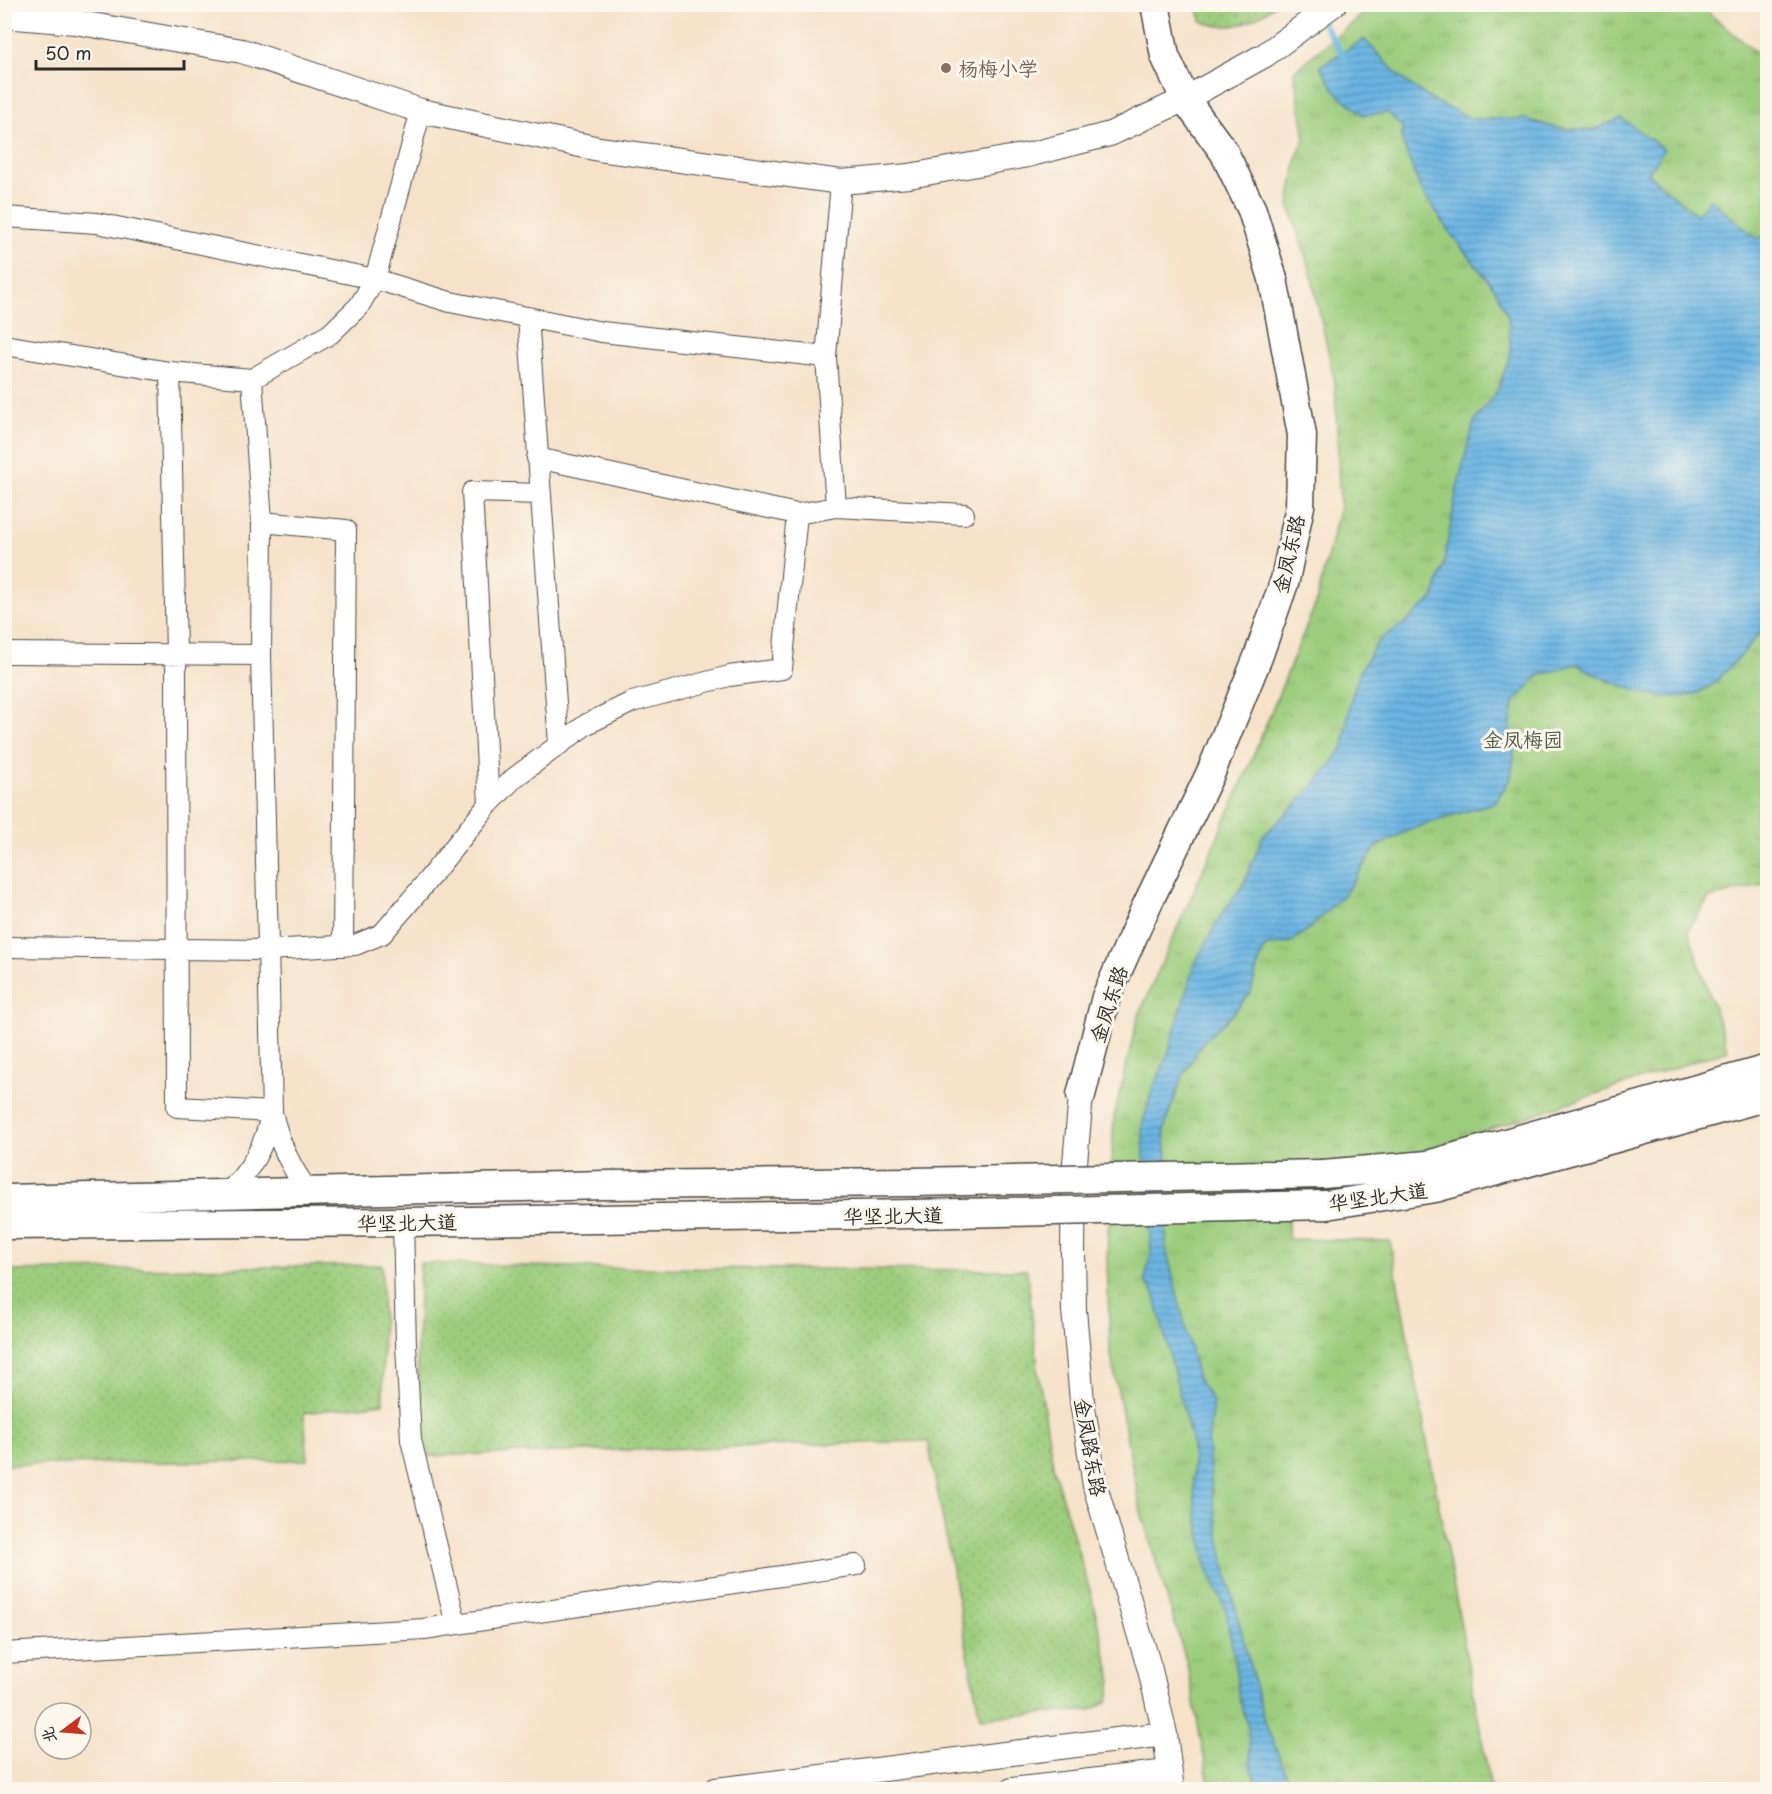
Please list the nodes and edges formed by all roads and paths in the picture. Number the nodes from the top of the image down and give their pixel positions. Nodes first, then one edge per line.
1 (1155, 4) edge
2 (1334, 4) edge
3 (81, 13) edge
4 (4, 16) edge
5 (1185, 99) junction
6 (421, 111) junction
7 (841, 182) junction
8 (4, 217) edge
9 (375, 279) junction
10 (528, 317) junction
11 (4, 345) edge
12 (826, 357) junction
13 (170, 372) junction
14 (252, 379) junction
15 (537, 458) junction
16 (539, 494) junction
17 (836, 507) junction
18 (797, 514) junction
19 (964, 514) dead end
20 (262, 522) junction
21 (4, 653) edge
22 (176, 654) junction
23 (261, 655) junction
24 (559, 744) junction
25 (489, 804) junction
26 (343, 946) junction
27 (4, 947) edge
28 (177, 949) junction
29 (269, 950) junction
30 (1767, 1069) edge
31 (1081, 1095) joint
32 (1767, 1096) edge
33 (272, 1112) junction
34 (310, 1193) junction
35 (226, 1194) junction
36 (4, 1199) edge
37 (403, 1222) junction
38 (4, 1225) edge
39 (856, 1565) dead end
40 (456, 1624) junction
41 (4, 1653) edge
42 (1165, 1734) junction
43 (1170, 1781) edge
44 (716, 1790) edge
45 (1012, 1790) edge

1 - 5 main road, 金凤东路
2 - 5 street
3 - 4 street
3 - 6 street
5 - 7 street
5 - 31 main road, 金凤东路
6 - 7 street
6 - 9 street
7 - 12 street
8 - 9 street
9 - 10 street
9 - 14 street
10 - 12 street
10 - 15 street
11 - 13 street
12 - 17 street
13 - 14 street
13 - 22 street
14 - 20 street
15 - 16 street
15 - 18 street
16 - 24 street
16 - 25 street
17 - 18 street
17 - 19 street
18 - 24 street
20 - 23 street
20 - 26 street
21 - 22 street
22 - 23 street
22 - 28 street
23 - 29 street
24 - 25 street
25 - 26 street
26 - 29 street
27 - 28 street
28 - 29 street
28 - 33 street
29 - 33 street
30 - 34 main road, 华坚北大道, bridge
31 - 42 street, 金凤路东路
32 - 37 main road, 华坚北大道, bridge
33 - 34 street
33 - 35 street
34 - 35 main road, 华坚北大道
35 - 36 main road, 华坚北大道
37 - 38 main road, 华坚北大道
37 - 40 street
39 - 40 street
40 - 41 street
42 - 43 street, 金凤路东路
42 - 44 street
43 - 45 street

